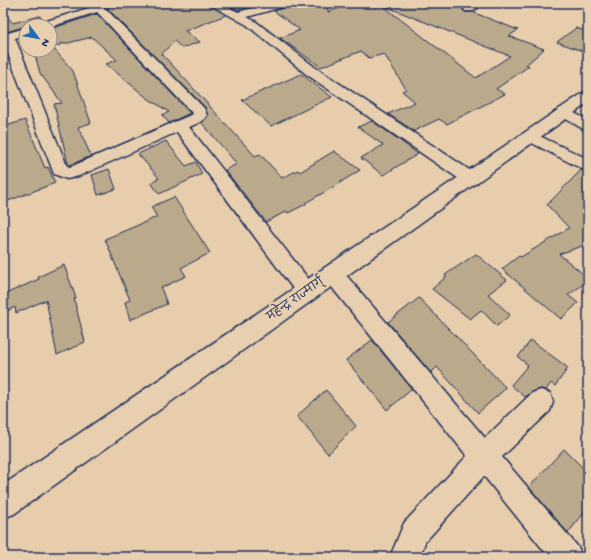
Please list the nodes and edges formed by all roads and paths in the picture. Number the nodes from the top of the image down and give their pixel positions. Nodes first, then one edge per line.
1 (212, 3) edge
2 (285, 3) edge
3 (480, 3) edge
4 (96, 6) edge
5 (469, 9) dead end
6 (236, 16) junction
7 (58, 20) edge
8 (18, 33) edge
9 (6, 37) edge
10 (588, 96) edge
11 (564, 112) junction
12 (180, 126) junction
13 (588, 126) edge
14 (531, 137) junction
15 (588, 166) edge
16 (471, 179) junction
17 (333, 274) junction
18 (307, 292) junction
19 (541, 402) dead end
20 (485, 456) junction
21 (3, 503) edge
22 (405, 557) edge
23 (568, 557) edge

1 - 6 street
2 - 6 street
3 - 5 street
4 - 7 street
4 - 12 street
6 - 16 street
8 - 9 street
9 - 12 street
10 - 11 highway, महेन्द्र राज्मार्ग्
11 - 13 street
11 - 14 highway, महेन्द्र राज्मार्ग्
12 - 18 street
14 - 15 street
14 - 16 highway, महेन्द्र राज्मार्ग्
16 - 17 highway, महेन्द्र राज्मार्ग्
17 - 18 highway, महेन्द्र राज्मार्ग्
17 - 20 street
18 - 21 highway, महेन्द्र राज्मार्ग्
19 - 20 street
20 - 22 street
20 - 23 street

